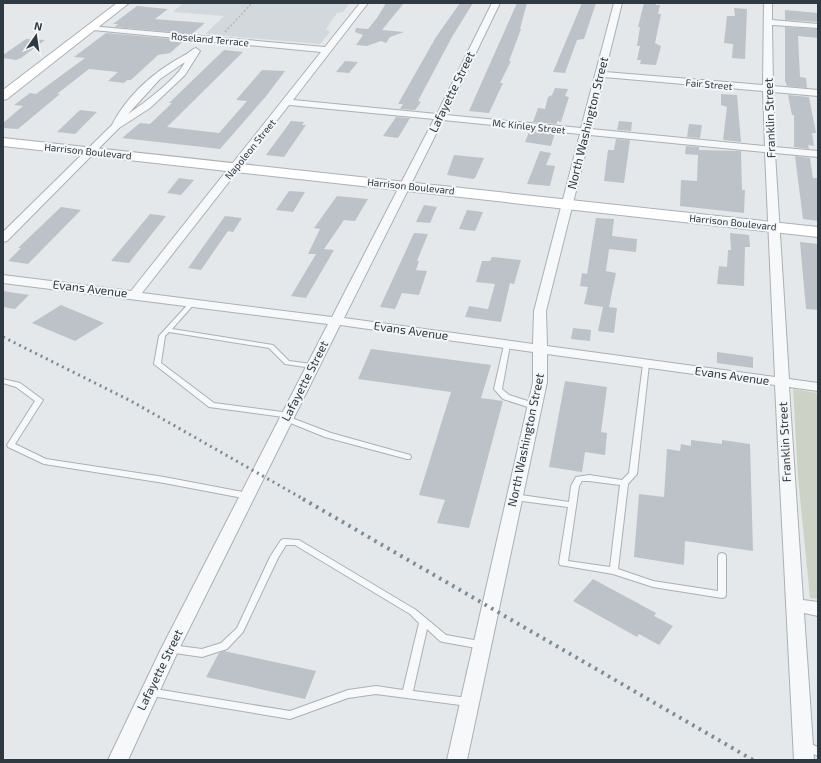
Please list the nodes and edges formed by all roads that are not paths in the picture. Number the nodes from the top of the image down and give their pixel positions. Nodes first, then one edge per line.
1 (124, 3) edge
2 (364, 3) edge
3 (496, 3) edge
4 (618, 3) edge
5 (768, 3) edge
6 (768, 22) junction
7 (818, 26) edge
8 (93, 28) junction
9 (213, 39) junction
10 (328, 50) junction
11 (192, 55) junction
12 (600, 74) junction
13 (768, 89) junction
14 (818, 93) edge
15 (3, 96) edge
16 (288, 102) junction
17 (439, 117) junction
18 (116, 126) junction
19 (585, 132) junction
20 (3, 142) edge
21 (771, 149) junction
22 (89, 152) junction
23 (818, 154) edge
24 (235, 167) junction
25 (406, 186) junction
26 (568, 204) junction
27 (774, 227) junction
28 (818, 232) edge
29 (3, 239) edge
30 (3, 278) edge
31 (135, 294) junction
32 (193, 302) junction
33 (336, 321) junction
34 (168, 330) junction
35 (507, 345) junction
36 (539, 350) junction
37 (646, 364) junction
38 (312, 366) junction
39 (3, 381) edge
40 (781, 382) junction
41 (818, 387) edge
42 (534, 406) junction
43 (286, 416) junction
44 (406, 456) dead end
45 (624, 483) junction
46 (248, 496) junction
47 (514, 497) junction
48 (572, 505) junction
49 (722, 556) dead end
50 (614, 571) junction
51 (794, 605) junction
52 (818, 609) edge
53 (424, 622) junction
54 (483, 645) junction
55 (170, 649) junction
56 (149, 692) junction
57 (407, 694) junction
58 (471, 703) junction
59 (803, 745) junction
60 (818, 752) edge
61 (118, 760) edge
62 (457, 760) edge
63 (804, 760) edge

1 - 8 street
2 - 10 street, Napoleon Street
3 - 17 street, Lafayette Street
4 - 12 street, North Washington Street
5 - 6 street, Franklin Street
6 - 7 street
6 - 13 street, Franklin Street
8 - 9 street, Roseland Terrace
8 - 15 street
9 - 10 street, Roseland Terrace
9 - 11 street
10 - 16 street, Napoleon Street
11 - 18 street
11 - 18 street
12 - 13 street, Fair Street
12 - 19 street, North Washington Street
13 - 14 street, Fair Street
13 - 21 street, Franklin Street
16 - 17 street, Mc Kinley Street
16 - 24 street, Napoleon Street
17 - 19 street, Mc Kinley Street
17 - 25 street, Lafayette Street
18 - 22 street
19 - 21 street, Mc Kinley Street
19 - 26 street, North Washington Street
20 - 22 street, Harrison Boulevard
21 - 23 street, Mc Kinley Street
21 - 27 street, Franklin Street
22 - 24 street, Harrison Boulevard
22 - 29 street
24 - 25 street, Harrison Boulevard
24 - 31 street, Napoleon Street
25 - 26 street, Harrison Boulevard
25 - 33 street, Lafayette Street
26 - 27 street, Harrison Boulevard
26 - 36 street, North Washington Street
27 - 28 street, Harrison Boulevard
27 - 40 street, Franklin Street
30 - 31 street, Evans Avenue
31 - 32 street, Evans Avenue
32 - 33 street, Evans Avenue
32 - 34 lane
33 - 35 street, Evans Avenue
33 - 38 street, Lafayette Street
34 - 38 lane
34 - 43 lane
35 - 36 street, Evans Avenue
35 - 42 lane
36 - 37 street, Evans Avenue
36 - 42 street, North Washington Street
37 - 40 street, Evans Avenue
37 - 45 lane
38 - 43 street, Lafayette Street
39 - 46 lane
40 - 41 street, Evans Avenue
40 - 51 street, Franklin Street
42 - 47 street, North Washington Street
43 - 44 lane
43 - 46 street, Lafayette Street
45 - 48 lane
45 - 50 lane
46 - 55 street, Lafayette Street
47 - 48 lane
47 - 54 street, North Washington Street
48 - 50 lane
49 - 50 lane
51 - 52 street
51 - 59 street, Franklin Street
53 - 54 lane
53 - 55 lane
53 - 57 lane
54 - 58 street, North Washington Street
55 - 56 street, Lafayette Street
56 - 57 lane
56 - 61 street, Lafayette Street
57 - 58 lane
58 - 62 street, North Washington Street
59 - 60 lane
59 - 63 street, Franklin Street

